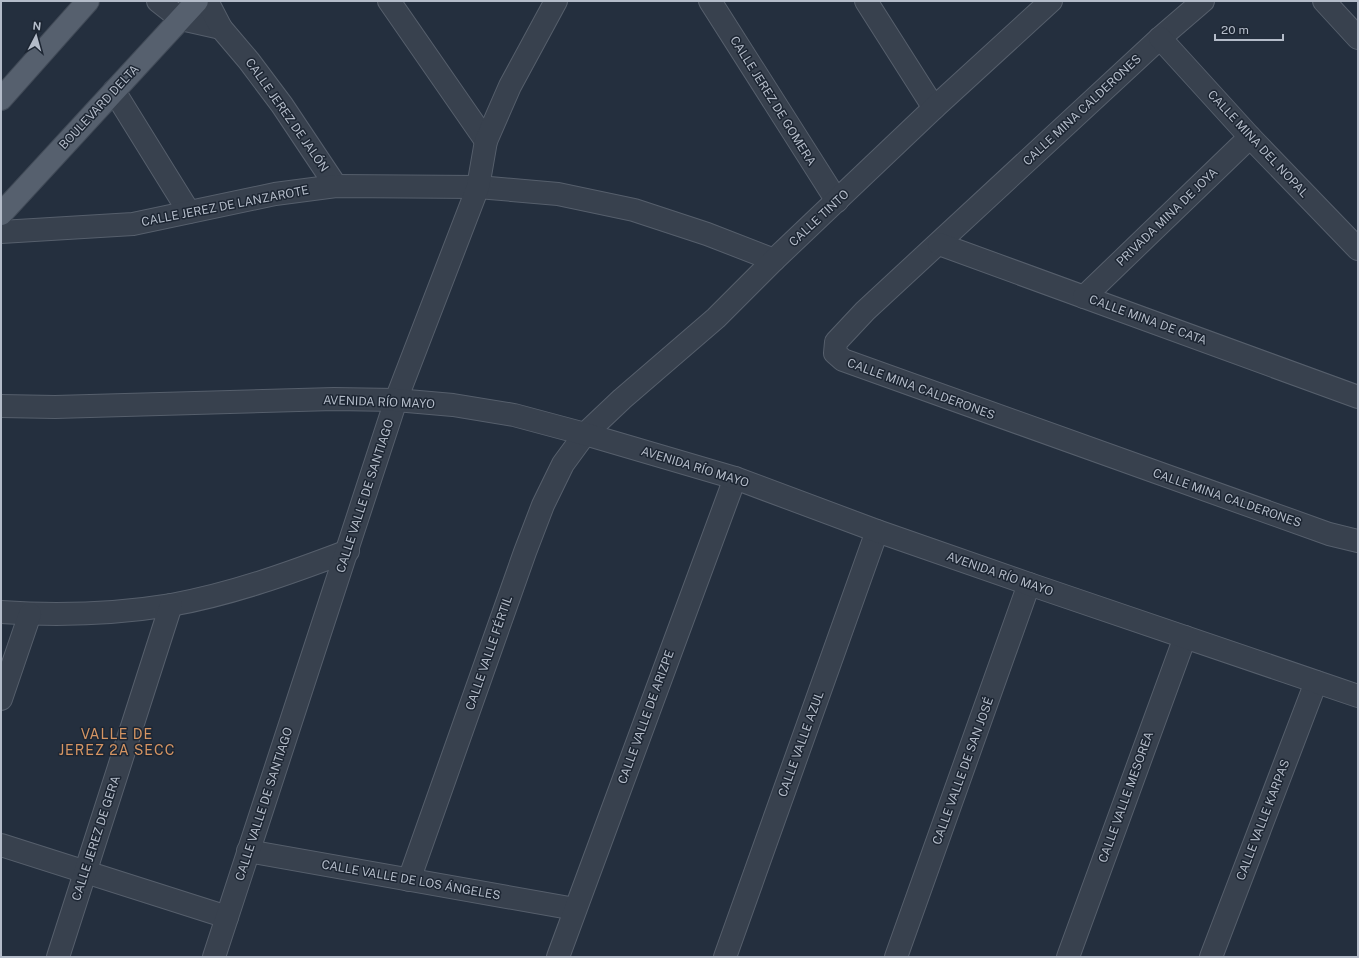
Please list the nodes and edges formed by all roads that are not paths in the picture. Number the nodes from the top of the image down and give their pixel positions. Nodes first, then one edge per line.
1 (88, 1) edge
2 (158, 1) edge
3 (197, 1) edge
4 (207, 1) edge
5 (389, 1) edge
6 (556, 1) edge
7 (710, 1) edge
8 (866, 1) edge
9 (1203, 1) edge
10 (1324, 1) edge
11 (1039, 5) edge
12 (181, 19) junction
13 (221, 28) junction
14 (1160, 38) junction
15 (1358, 38) edge
16 (114, 91) junction
17 (1, 99) edge
18 (934, 108) junction
19 (1250, 137) junction
20 (486, 140) junction
21 (336, 186) junction
22 (478, 186) junction
23 (837, 201) junction
24 (188, 212) junction
25 (1, 214) edge
26 (1, 232) edge
27 (939, 244) junction
28 (1358, 249) edge
29 (774, 260) junction
30 (1084, 297) junction
31 (1358, 397) edge
32 (396, 400) junction
33 (1, 406) edge
34 (585, 434) junction
35 (735, 478) junction
36 (877, 531) junction
37 (1358, 541) edge
38 (348, 551) junction
39 (1029, 584) junction
40 (171, 605) junction
41 (1, 612) edge
42 (30, 614) junction
43 (1185, 637) junction
44 (1316, 682) junction
45 (1358, 696) edge
46 (1, 699) edge
47 (1, 845) edge
48 (248, 851) junction
49 (86, 872) junction
50 (409, 880) junction
51 (575, 909) junction
52 (227, 917) junction
53 (58, 957) edge
54 (214, 957) edge
55 (558, 957) edge
56 (725, 957) edge
57 (896, 957) edge
58 (1068, 957) edge
59 (1211, 957) edge

1 - 17 main road
2 - 12 street
3 - 12 main road, BOULEVARD DELTA
4 - 13 street, CALLE JEREZ DE JALÓN
5 - 20 street
6 - 20 street, CALLE VALLE DE SANTIAGO
7 - 23 street, CALLE JEREZ DE GOMERA
8 - 18 street
9 - 14 street, CALLE MINA CALDERONES
10 - 15 street
11 - 18 street, CALLE TINTO
12 - 13 street
12 - 16 main road, BOULEVARD DELTA
13 - 21 street, CALLE JEREZ DE JALÓN
14 - 19 street, CALLE MINA DEL NOPAL
14 - 27 street, CALLE MINA CALDERONES
16 - 24 street
16 - 25 main road, BOULEVARD DELTA
18 - 23 street, CALLE TINTO
19 - 28 street, CALLE MINA DEL NOPAL
19 - 30 street, PRIVADA MINA DE JOYA
20 - 22 street, CALLE VALLE DE SANTIAGO
21 - 22 street, CALLE JEREZ DE LANZAROTE
21 - 24 street, CALLE JEREZ DE LANZAROTE
22 - 29 street, CALLE JEREZ DE LANZAROTE
22 - 32 street, CALLE VALLE DE SANTIAGO
23 - 29 street, CALLE TINTO
24 - 26 street, CALLE JEREZ DE LANZAROTE
27 - 30 street, CALLE MINA DE CATA
27 - 37 street, CALLE MINA CALDERONES
29 - 34 street, CALLE TINTO
30 - 31 street, CALLE MINA DE CATA
32 - 33 street, AVENIDA RÍO MAYO
32 - 34 street, AVENIDA RÍO MAYO
32 - 38 street, CALLE VALLE DE SANTIAGO
34 - 35 street, AVENIDA RÍO MAYO
34 - 50 street, CALLE VALLE FÉRTIL
35 - 36 street, AVENIDA RÍO MAYO
35 - 51 street, CALLE VALLE DE ARIZPE
36 - 39 street, AVENIDA RÍO MAYO
36 - 56 street, CALLE VALLE AZUL
38 - 40 street
38 - 48 street, CALLE VALLE DE SANTIAGO
39 - 43 street, AVENIDA RÍO MAYO
39 - 57 street, CALLE VALLE DE SAN JOSÉ
40 - 42 street
40 - 49 street, CALLE JEREZ DE GERA
41 - 42 street
42 - 46 street
43 - 44 street, AVENIDA RÍO MAYO
43 - 58 street, CALLE VALLE MESOREA
44 - 45 street, AVENIDA RÍO MAYO
44 - 59 street, CALLE VALLE KARPAS
47 - 49 street
48 - 50 street, CALLE VALLE DE LOS ÁNGELES
48 - 52 street, CALLE VALLE DE SANTIAGO
49 - 52 street
49 - 53 street, CALLE JEREZ DE GERA
50 - 51 street, CALLE VALLE DE LOS ÁNGELES
51 - 55 street, CALLE VALLE DE ARIZPE
52 - 54 street, CALLE VALLE DE SANTIAGO

